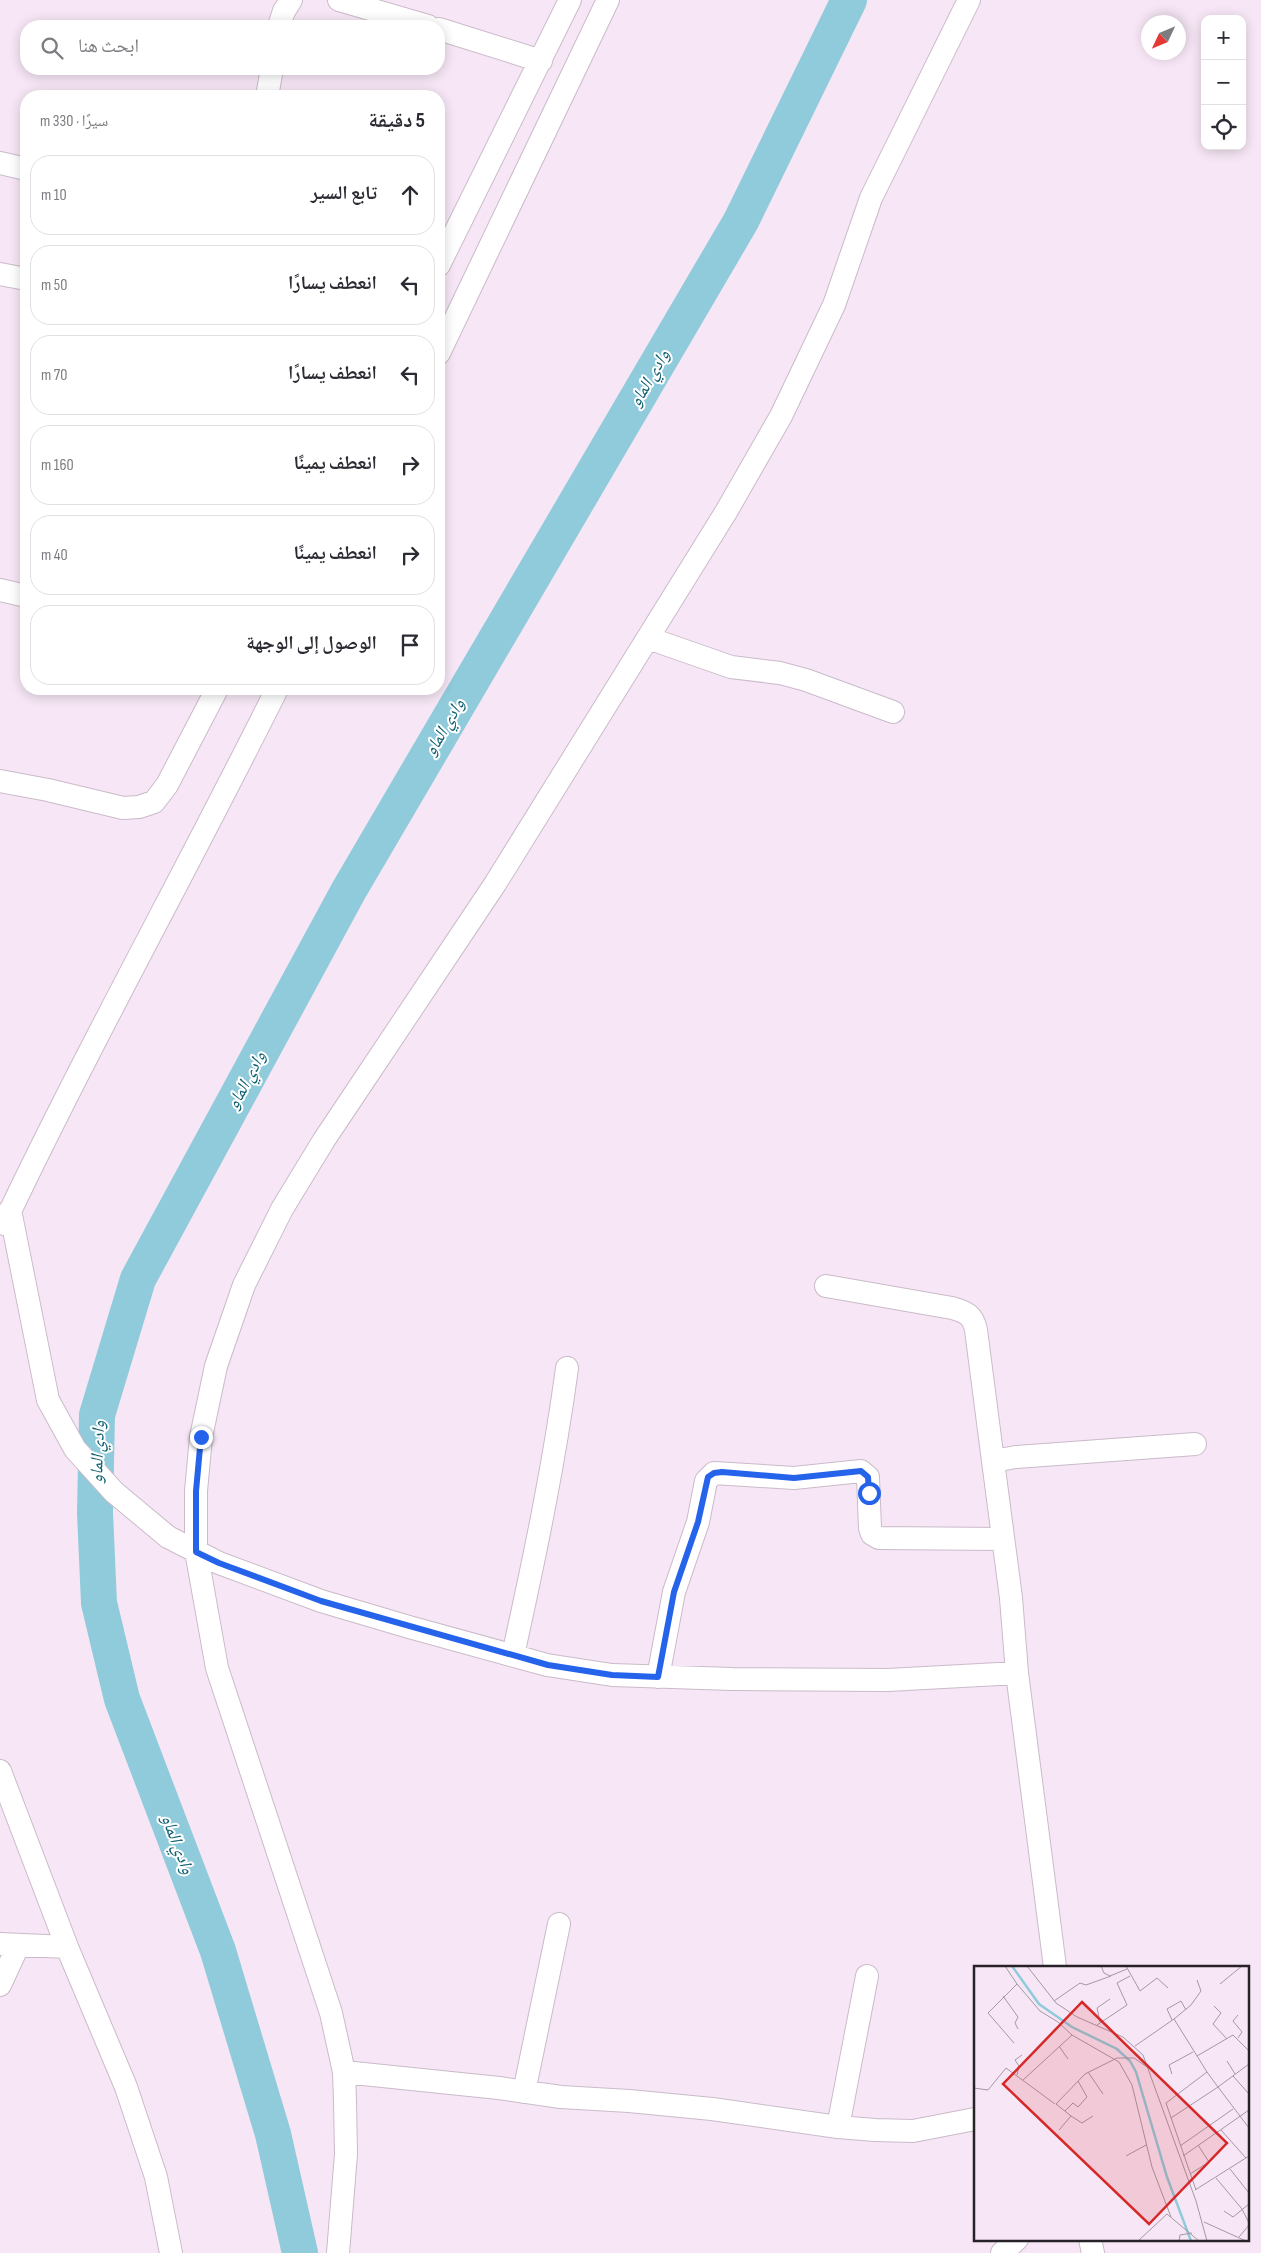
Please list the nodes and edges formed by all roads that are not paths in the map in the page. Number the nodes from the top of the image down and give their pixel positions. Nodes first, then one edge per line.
1 (291, 0) edge
2 (339, 0) edge
3 (570, 0) edge
4 (608, 0) edge
5 (969, 0) edge
6 (281, 20) edge
7 (407, 20) edge
8 (445, 32) edge
9 (541, 61) junction
10 (271, 75) edge
11 (268, 90) edge
12 (0, 164) edge
13 (20, 168) edge
14 (445, 249) edge
15 (0, 274) edge
16 (20, 278) edge
17 (445, 340) edge
18 (0, 590) edge
19 (20, 595) edge
20 (648, 638) junction
21 (214, 695) edge
22 (274, 695) edge
23 (893, 712) dead end
24 (0, 781) edge
25 (10, 1210) junction
26 (0, 1232) edge
27 (826, 1286) dead end
28 (567, 1368) dead end
29 (1195, 1444) dead end
30 (993, 1461) junction
31 (1002, 1539) junction
32 (196, 1552) junction
33 (513, 1655) junction
34 (1016, 1673) junction
35 (658, 1677) junction
36 (0, 1771) edge
37 (559, 1924) dead end
38 (9, 1945) edge
39 (67, 1947) junction
40 (1056, 1966) edge
41 (867, 1976) dead end
42 (0, 1985) edge
43 (344, 2072) junction
44 (524, 2092) junction
45 (974, 2119) edge
46 (838, 2127) junction
47 (1016, 2240) edge
48 (1090, 2240) edge
49 (172, 2253) edge
50 (338, 2253) edge
51 (1002, 2253) edge
52 (1092, 2253) edge

1 - 6 street
2 - 7 street
3 - 9 street
4 - 17 street
5 - 20 street
8 - 9 street
9 - 14 street
10 - 11 street
12 - 13 street
15 - 16 street
18 - 19 street
20 - 23 street
20 - 32 street
21 - 24 street
22 - 25 street
25 - 26 street
25 - 32 street
27 - 30 street
28 - 33 street
29 - 30 street
30 - 31 street
31 - 34 street
31 - 35 street
32 - 33 street
32 - 43 street
33 - 35 street
34 - 35 street
34 - 40 street
36 - 39 street
37 - 44 street
38 - 39 street
38 - 42 street
39 - 49 street
41 - 46 street
43 - 44 street
43 - 50 street
44 - 46 street
45 - 46 street
47 - 51 street
48 - 52 street

